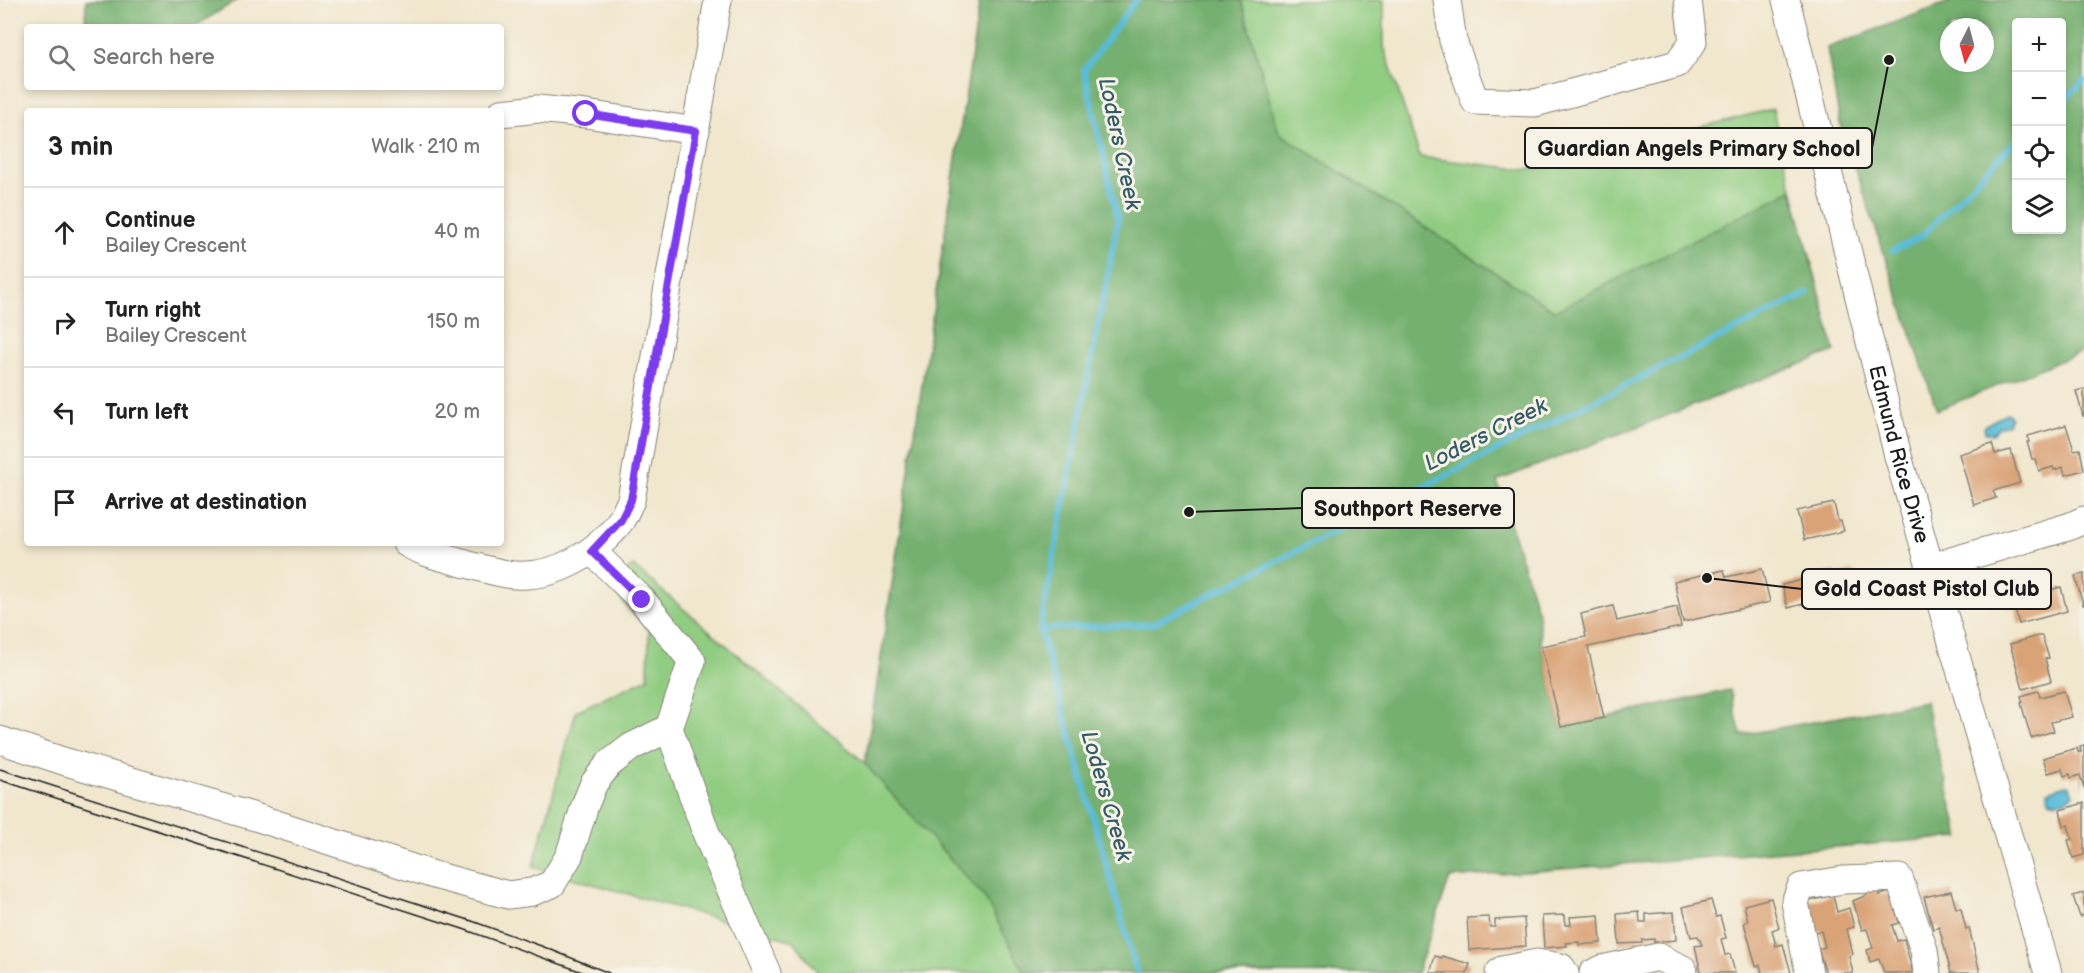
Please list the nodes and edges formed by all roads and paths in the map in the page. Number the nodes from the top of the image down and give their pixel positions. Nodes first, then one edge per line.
1 (718, 0) edge
2 (1447, 0) edge
3 (1688, 0) edge
4 (1786, 0) edge
5 (504, 113) edge
6 (696, 131) junction
7 (2084, 520) edge
8 (411, 546) edge
9 (592, 551) junction
10 (1931, 567) junction
11 (669, 729) junction
12 (0, 740) edge
13 (768, 973) edge
14 (1499, 973) edge
15 (1565, 973) edge
16 (1593, 973) edge
17 (1684, 973) edge
18 (1809, 973) edge
19 (1927, 973) edge
20 (2048, 973) edge

1 - 6 street
2 - 3 street
4 - 10 street, Edmund Rice Drive
5 - 6 street
6 - 9 street
7 - 10 street
8 - 9 street
9 - 11 street
10 - 20 street, Edmund Rice Drive
11 - 12 street
11 - 13 street
14 - 15 street
16 - 17 street
18 - 19 street

